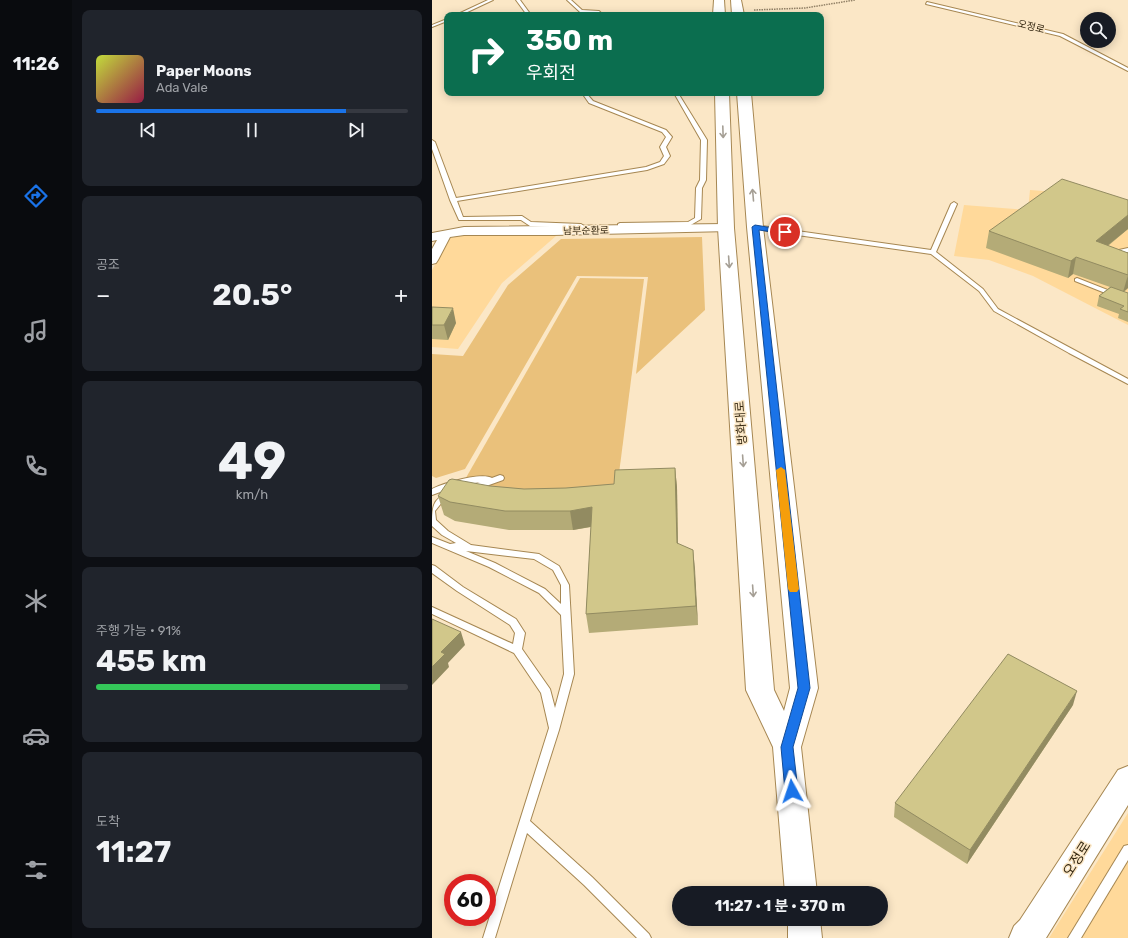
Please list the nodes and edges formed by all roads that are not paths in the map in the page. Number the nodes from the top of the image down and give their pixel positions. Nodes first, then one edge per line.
1 (491, 0) edge
2 (518, 0) edge
3 (569, 0) edge
4 (719, 0) edge
5 (736, 0) edge
6 (927, 3) dead end
7 (465, 12) edge
8 (527, 12) edge
9 (599, 12) edge
10 (719, 12) edge
11 (738, 12) edge
12 (444, 21) edge
13 (432, 26) edge
14 (1128, 70) edge
15 (586, 96) edge
16 (678, 96) edge
17 (722, 96) edge
18 (744, 96) edge
19 (432, 142) edge
20 (453, 200) junction
21 (954, 204) dead end
22 (755, 227) junction
23 (726, 228) junction
24 (446, 234) junction
25 (432, 237) edge
26 (1128, 250) edge
27 (933, 252) junction
28 (432, 260) edge
29 (1118, 264) edge
30 (1077, 280) dead end
31 (1128, 300) edge
32 (1128, 382) edge
33 (432, 492) edge
34 (432, 509) edge
35 (432, 513) edge
36 (432, 521) edge
37 (432, 540) edge
38 (444, 545) junction
39 (471, 548) junction
40 (432, 568) edge
41 (432, 610) edge
42 (566, 614) junction
43 (517, 650) junction
44 (554, 730) junction
45 (787, 747) junction
46 (1128, 779) edge
47 (524, 824) junction
48 (1128, 850) edge
49 (800, 886) edge
50 (804, 926) edge
51 (489, 938) edge
52 (645, 938) edge
53 (805, 938) edge
54 (1026, 938) edge
55 (1074, 938) edge

1 - 7 lane
2 - 8 lane
3 - 9 lane
4 - 10 main road
5 - 11 main road
6 - 14 lane, 오정로
12 - 13 lane
15 - 20 lane
16 - 20 lane
17 -> 23 main road, 방화대로
22 -> 18 main road, 방화대로
19 - 20 lane
21 - 27 lane
22 - 27 lane
22 - 45 main road, 방화대로
23 - 24 street, 남부순환로
23 -> 45 main road, 방화대로
24 - 25 street, 남부순환로
24 - 28 street
26 - 29 lane
27 - 32 lane
30 - 31 lane
33 - 34 lane
35 - 36 lane
36 - 39 lane
37 - 38 lane
38 - 39 lane
38 - 42 lane
39 - 42 lane
40 - 43 lane
41 - 43 lane
42 - 44 lane
43 - 44 lane
44 - 47 lane
45 - 49 main road, 방화대로
46 - 54 main road, 오정로
47 - 51 lane
47 - 52 lane
48 - 55 lane
50 - 53 main road

